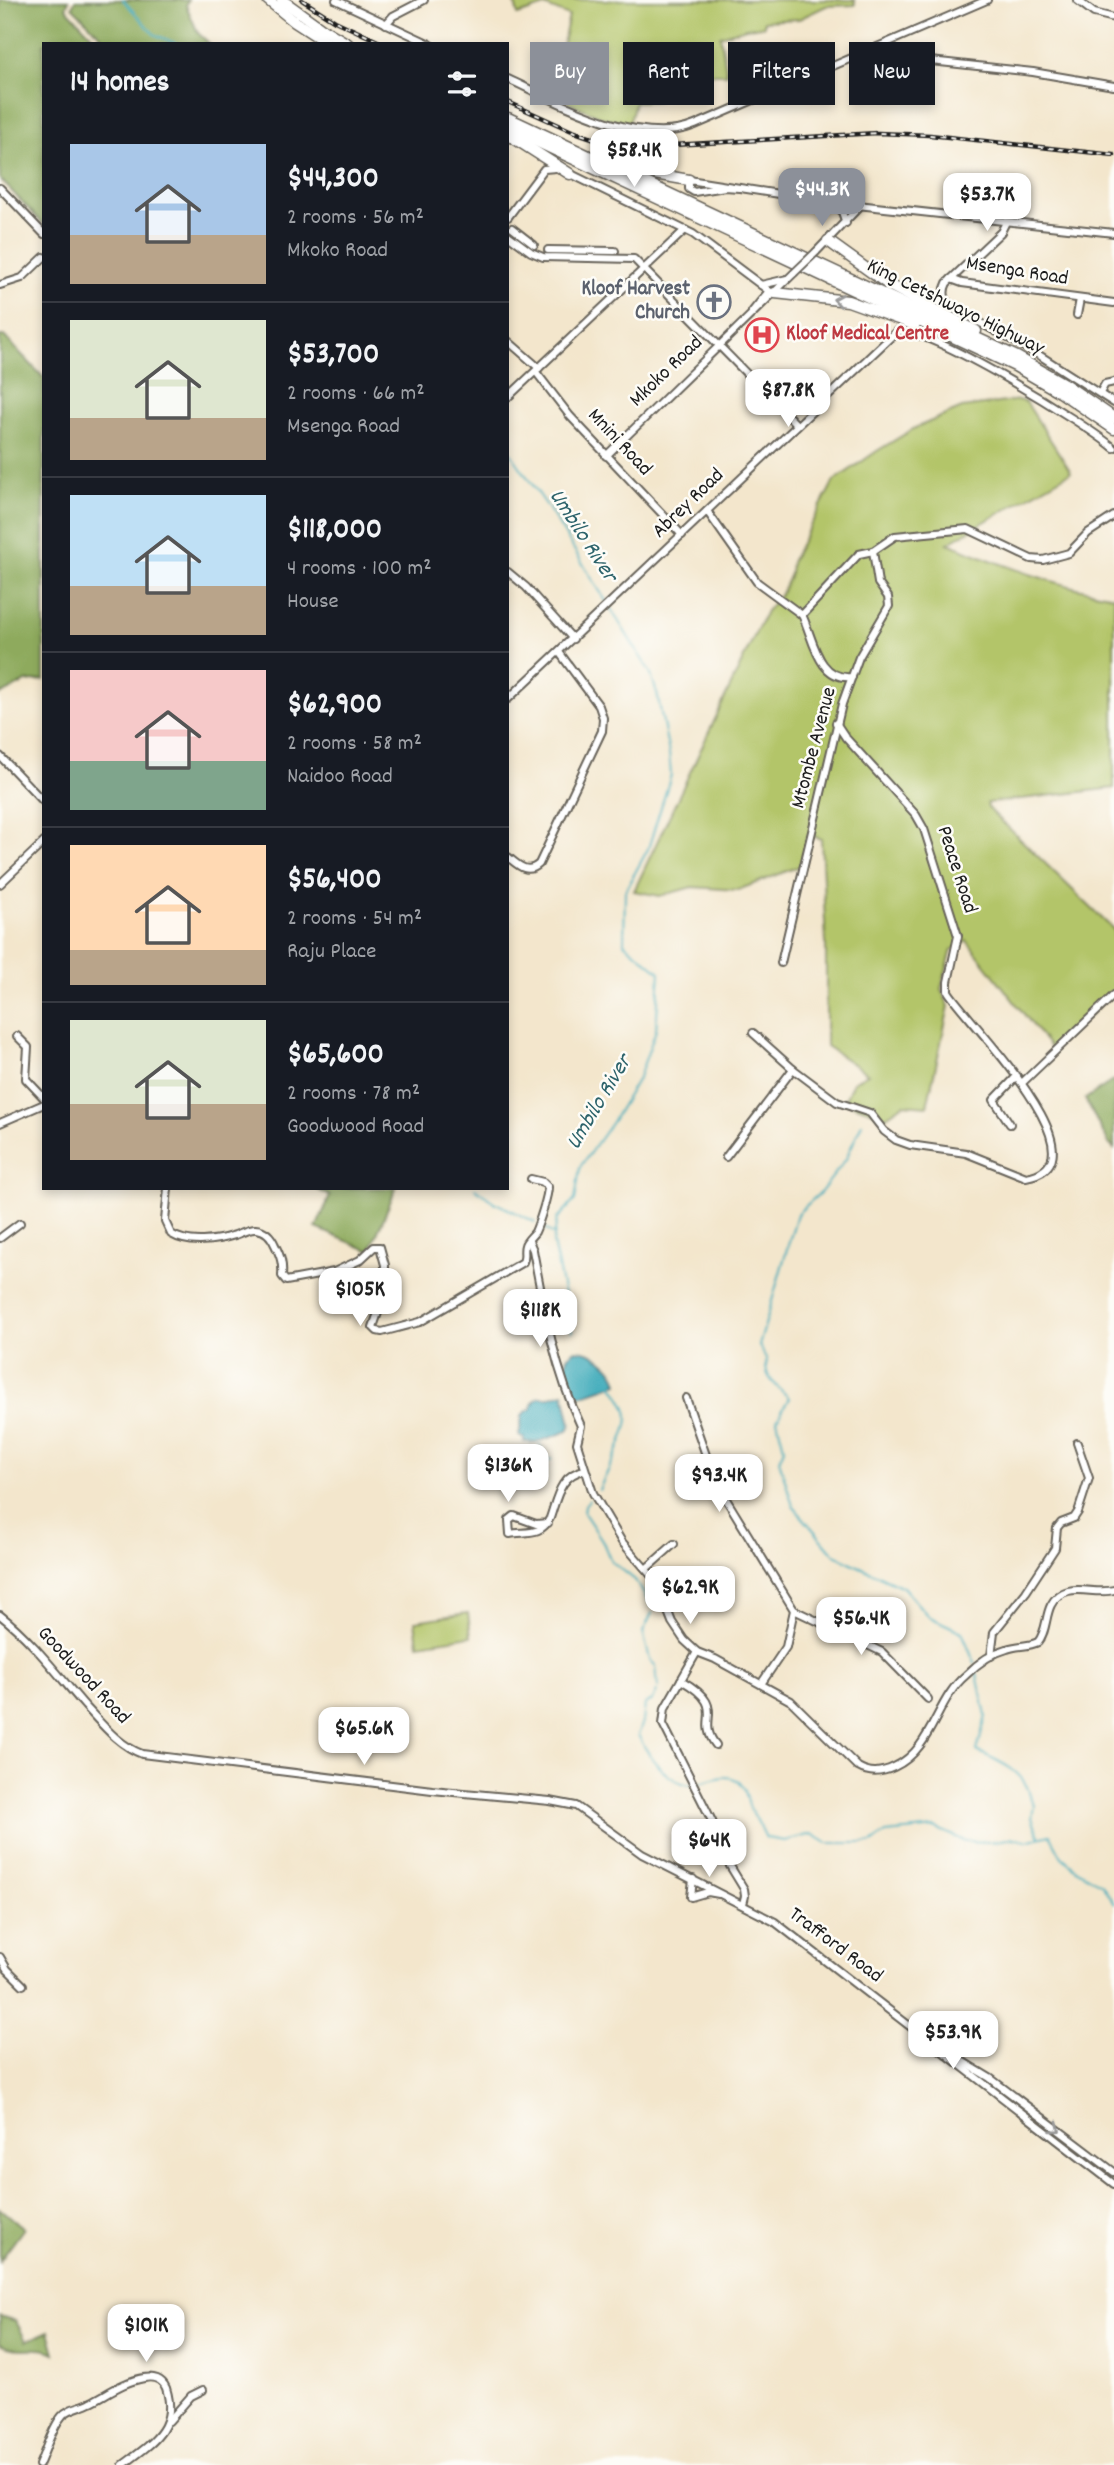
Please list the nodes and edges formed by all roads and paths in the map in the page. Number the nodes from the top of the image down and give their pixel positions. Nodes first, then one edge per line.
1 (268, 0) edge
2 (282, 0) edge
3 (336, 0) edge
4 (424, 0) edge
5 (987, 0) edge
6 (1077, 0) edge
7 (1114, 18) edge
8 (386, 24) junction
9 (326, 42) edge
10 (345, 42) edge
11 (426, 42) edge
12 (892, 42) edge
13 (849, 60) edge
14 (935, 62) edge
15 (509, 79) edge
16 (1114, 86) edge
17 (509, 118) edge
18 (509, 128) edge
19 (540, 134) junction
20 (509, 135) edge
21 (536, 153) junction
22 (544, 169) junction
23 (570, 174) junction
24 (689, 180) junction
25 (0, 188) edge
26 (739, 188) junction
27 (830, 202) junction
28 (861, 205) junction
29 (509, 216) edge
30 (1006, 222) junction
31 (846, 223) junction
32 (685, 230) junction
33 (42, 232) edge
34 (510, 232) edge
35 (1114, 233) edge
36 (517, 238) junction
37 (828, 241) junction
38 (534, 245) dead end
39 (548, 250) dead end
40 (615, 251) dead end
41 (563, 254) junction
42 (42, 259) edge
43 (634, 259) junction
44 (654, 259) junction
45 (645, 268) junction
46 (788, 279) junction
47 (951, 279) junction
48 (0, 285) edge
49 (761, 285) junction
50 (772, 292) junction
51 (1080, 299) junction
52 (1114, 303) edge
53 (1077, 315) dead end
54 (950, 334) junction
55 (509, 342) edge
56 (720, 345) junction
57 (1035, 366) junction
58 (538, 370) junction
59 (1114, 382) edge
60 (1100, 393) junction
61 (509, 396) edge
62 (1114, 403) edge
63 (778, 407) junction
64 (806, 417) junction
65 (1114, 418) edge
66 (797, 425) junction
67 (1114, 429) edge
68 (1114, 448) edge
69 (606, 456) junction
70 (707, 511) junction
71 (1114, 516) edge
72 (682, 534) junction
73 (873, 551) junction
74 (509, 573) edge
75 (802, 615) junction
76 (573, 639) junction
77 (559, 652) junction
78 (838, 675) junction
79 (852, 677) junction
80 (845, 694) junction
81 (509, 698) edge
82 (836, 723) junction
83 (0, 756) edge
84 (42, 800) edge
85 (42, 844) edge
86 (509, 858) edge
87 (0, 884) edge
88 (781, 963) dead end
89 (1114, 995) edge
90 (753, 1034) dead end
91 (17, 1036) dead end
92 (793, 1069) junction
93 (1020, 1079) junction
94 (42, 1096) edge
95 (42, 1105) edge
96 (0, 1124) edge
97 (1010, 1124) dead end
98 (726, 1157) dead end
99 (531, 1178) dead end
100 (168, 1190) edge
101 (20, 1223) dead end
102 (0, 1238) edge
103 (529, 1241) junction
104 (687, 1398) dead end
105 (1077, 1443) dead end
106 (585, 1470) junction
107 (548, 1523) junction
108 (674, 1544) dead end
109 (647, 1568) junction
110 (1114, 1590) edge
111 (794, 1610) junction
112 (0, 1615) edge
113 (697, 1652) junction
114 (992, 1656) junction
115 (681, 1679) junction
116 (761, 1684) junction
117 (928, 1699) dead end
118 (716, 1745) dead end
119 (693, 1879) junction
120 (728, 1896) junction
121 (743, 1904) junction
122 (0, 1957) edge
123 (23, 1986) dead end
124 (937, 2047) junction
125 (1114, 2172) edge
126 (1114, 2184) edge
127 (203, 2390) dead end
128 (168, 2423) junction
129 (41, 2462) edge
130 (123, 2465) edge

1 - 9 highway
2 - 10 highway
3 - 8 street
4 - 8 street
5 - 12 street
6 - 7 street
8 - 11 street
13 - 15 street
14 - 16 street
17 - 19 highway, King Cetshwayo Highway
18 - 54 highway, King Cetshwayo Highway
19 - 24 highway
19 - 57 highway, King Cetshwayo Highway
20 - 21 highway
21 - 22 street
21 - 23 highway
22 - 23 street
22 - 29 street
23 - 32 street
24 - 26 street
24 - 26 street
25 - 33 street
26 - 27 street
27 - 28 street
27 - 31 street
28 - 30 street
28 - 31 street, Mkoko Road
30 - 35 street
30 - 47 street, Msenga Road
31 - 37 street, Mkoko Road
32 - 44 street
32 - 49 street
34 - 36 street
36 - 38 street
36 - 41 street
37 - 46 street, Mkoko Road, bridge
37 - 57 highway
39 - 41 street
40 - 41 street
41 - 43 street
42 - 48 street
43 - 44 street
43 - 45 street
44 - 45 street
45 - 56 street
45 - 58 street
46 - 49 street
46 - 50 street, Mkoko Road
47 - 51 street, Msenga Road
47 - 60 street
49 - 50 street
54 -> 50 highway
50 - 56 street, Mkoko Road
51 - 52 street, Msenga Road
51 - 53 street
54 - 67 highway, King Cetshwayo Highway
55 - 58 street, Mnini Road
56 - 63 street
56 - 69 street, Mkoko Road
57 - 65 highway, King Cetshwayo Highway
58 - 61 street
58 - 69 street, Mnini Road
59 - 60 street
60 - 62 street
63 - 64 street
63 - 66 street
64 - 66 street, Abrey Road
64 - 68 street, Abrey Road
66 - 70 street, Abrey Road
69 - 72 street, Mnini Road
70 - 72 street, Abrey Road
70 - 75 street
71 - 73 street
72 - 76 street, Abrey Road
73 - 75 street
73 - 79 street, Mtombe Avenue
74 - 76 street
75 - 78 street
76 - 77 street, Abrey Road
77 - 81 street, Abrey Road
77 - 86 street
78 - 79 street
78 - 80 street
79 - 80 street, Mtombe Avenue
80 - 82 street, Mtombe Avenue
82 - 88 street, Mtombe Avenue
82 - 93 street, Peace Road
83 - 84 street
85 - 87 street
89 - 93 street
90 - 92 street, Peace Road
91 - 94 street
92 - 93 street, Peace Road
92 - 98 street
93 - 97 street
95 - 96 street
99 - 103 street
100 - 103 street
101 - 102 street
103 - 106 street
104 - 111 street
105 - 114 street
106 - 107 street
106 - 109 street
107 - 107 street
108 - 109 street
109 - 113 street
110 - 114 street
111 - 116 street
111 - 117 street
112 - 119 street, Goodwood Road
113 - 115 street
113 - 116 street
114 - 116 street
115 - 118 street
115 - 121 street
119 - 120 street, Goodwood Road
119 - 120 street
120 - 121 street, Goodwood Road
121 - 124 street, Trafford Road
122 - 123 street
124 -> 125 street, Trafford Road
124 - 126 street, Trafford Road
127 - 128 street
128 - 129 street
128 - 130 street

